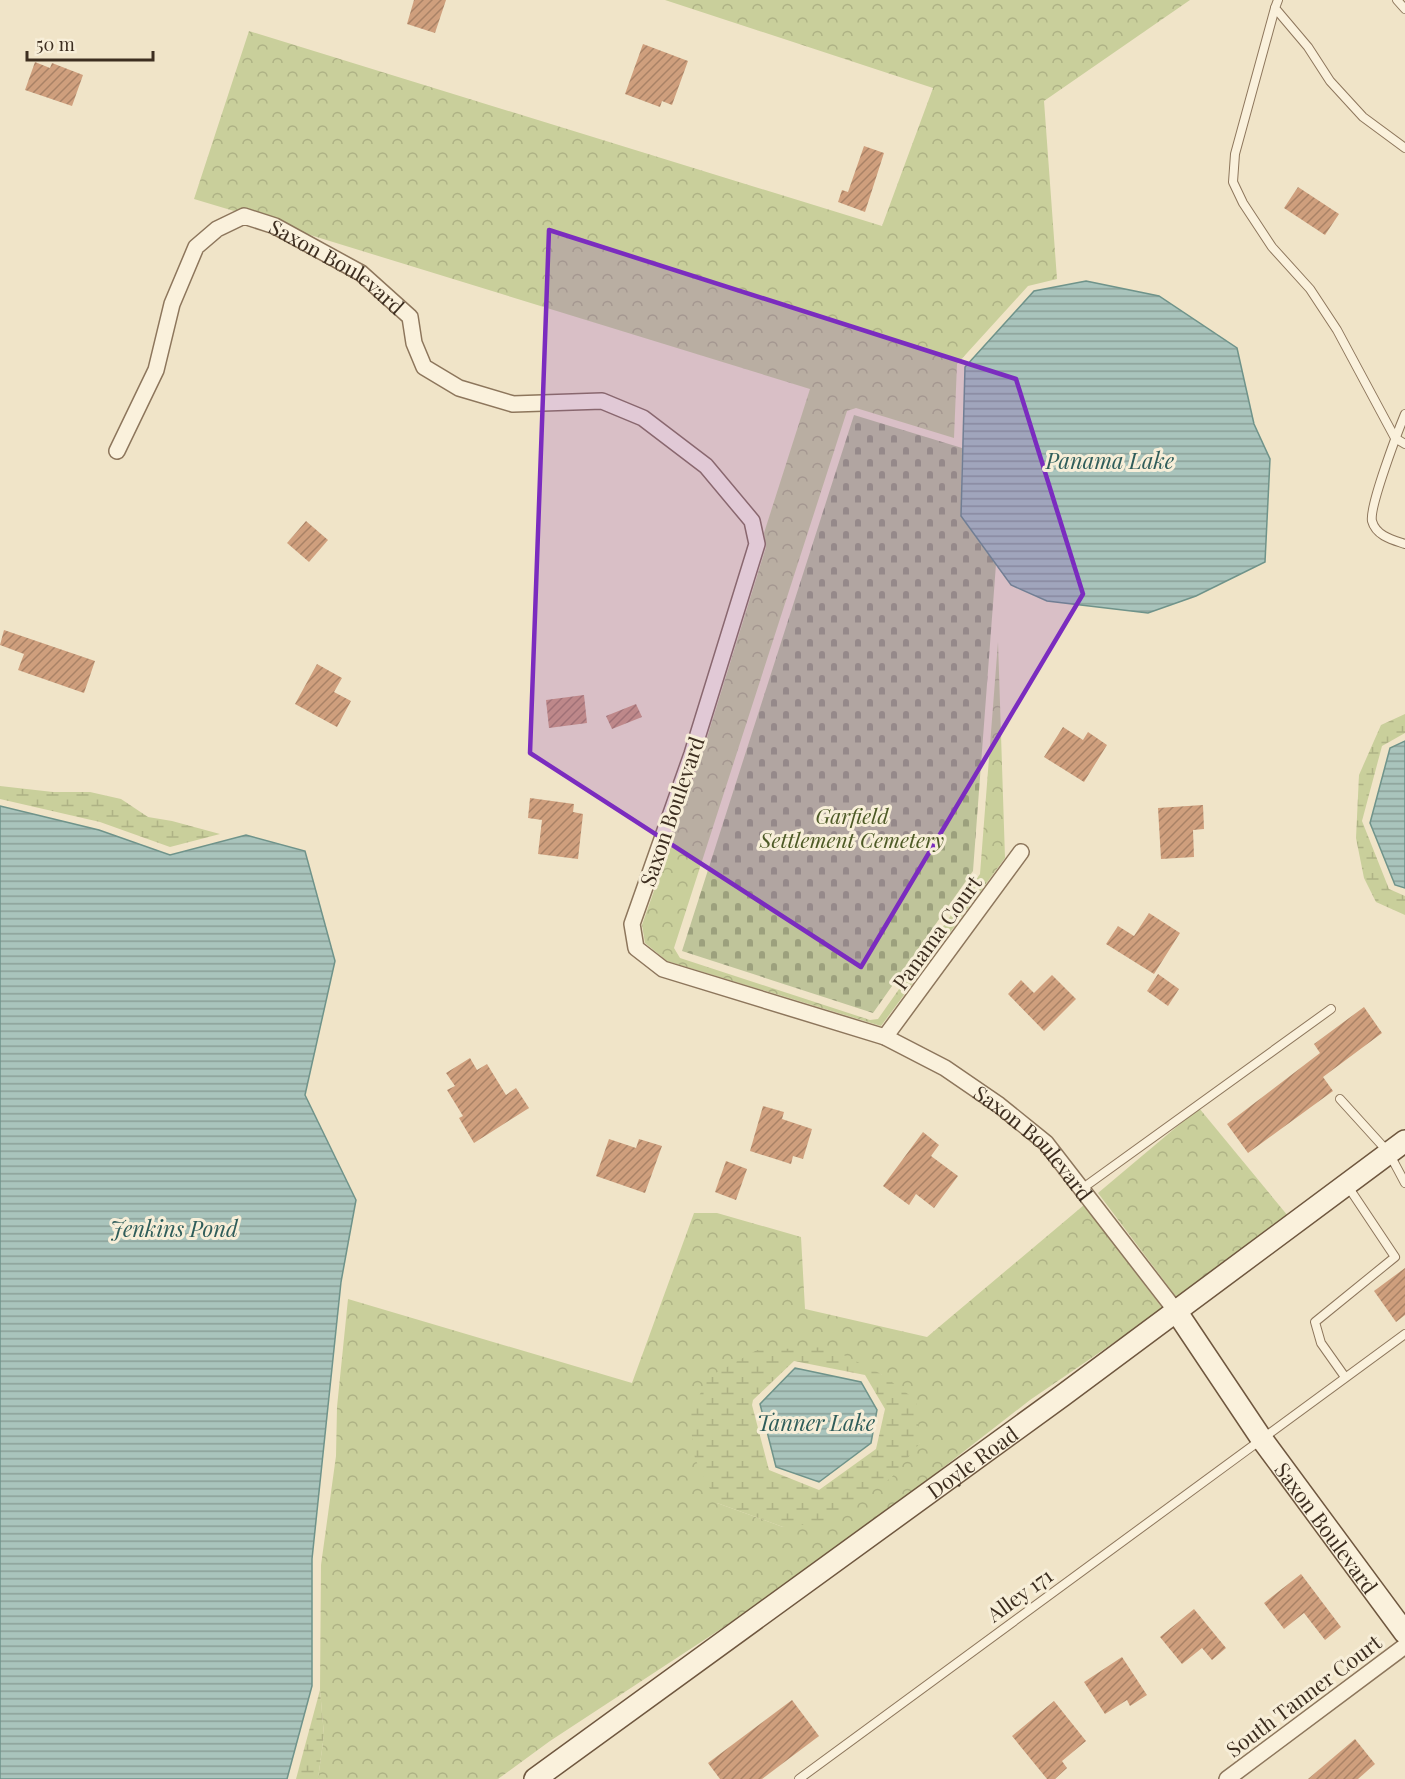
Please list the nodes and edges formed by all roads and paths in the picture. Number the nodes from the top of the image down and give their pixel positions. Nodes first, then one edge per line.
1 (1396, 0) edge
2 (1276, 4) edge
3 (1405, 9) edge
4 (1405, 148) edge
5 (1405, 414) edge
6 (1395, 438) junction
7 (1405, 444) edge
8 (117, 451) dead end
9 (1405, 544) edge
10 (1021, 852) dead end
11 (1331, 1010) dead end
12 (885, 1038) junction
13 (1340, 1099) dead end
14 (1397, 1147) edge
15 (1405, 1183) edge
16 (1347, 1184) junction
17 (1083, 1188) junction
18 (1176, 1311) junction
19 (1405, 1334) edge
20 (1345, 1377) junction
21 (1261, 1438) junction
22 (1405, 1633) edge
23 (1405, 1646) edge
24 (538, 1778) edge
25 (799, 1779) edge
26 (1227, 1779) edge

1 - 3 lane
2 - 4 lane
2 - 6 lane
5 - 6 lane
6 - 7 lane
6 - 9 lane
8 - 12 street, Saxon Boulevard
10 - 12 street, Panama Court
11 - 17 lane
12 - 17 street, Saxon Boulevard
13 - 14 lane
14 - 15 lane
14 - 16 main road, Doyle Road
16 - 18 main road, Doyle Road
16 - 20 lane
17 - 18 street, Saxon Boulevard
18 - 21 main road, Saxon Boulevard
18 - 24 main road, Doyle Road
19 - 20 lane, Alley 171
20 - 21 lane, Alley 171
21 - 22 main road, Saxon Boulevard
21 - 25 lane, Alley 171
23 - 26 street, South Tanner Court

